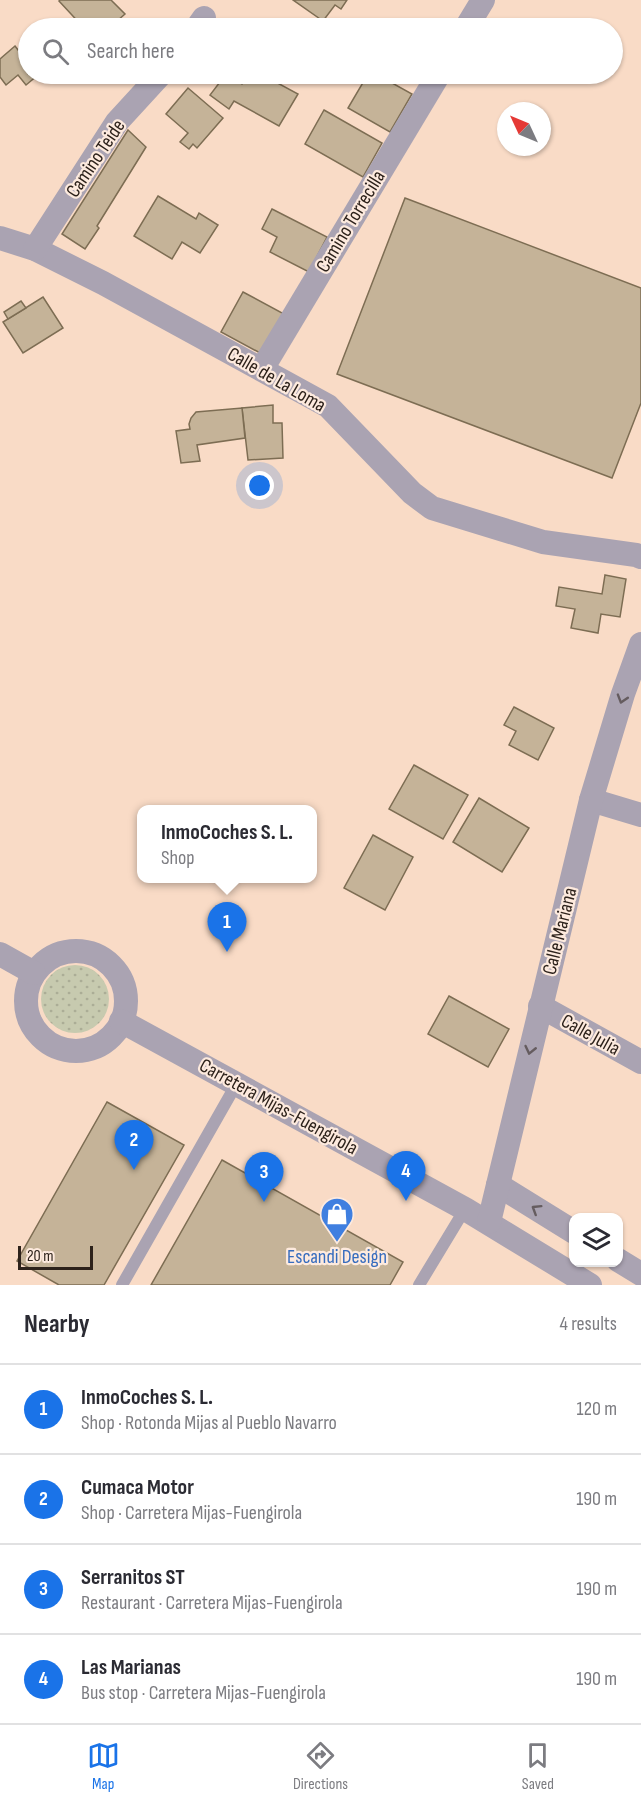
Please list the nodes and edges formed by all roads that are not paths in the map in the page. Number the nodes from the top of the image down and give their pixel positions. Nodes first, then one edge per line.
1 (483, 0) edge
2 (472, 18) edge
3 (153, 84) edge
4 (433, 84) edge
5 (0, 238) edge
6 (35, 249) junction
7 (262, 369) junction
8 (641, 557) edge
9 (641, 644) edge
10 (591, 800) junction
11 (641, 815) edge
12 (0, 954) edge
13 (34, 973) junction
14 (540, 1006) junction
15 (121, 1021) junction
16 (641, 1062) edge
17 (237, 1083) junction
18 (498, 1185) junction
19 (465, 1209) junction
20 (489, 1222) junction
21 (569, 1229) edge
22 (623, 1263) edge
23 (641, 1274) edge
24 (122, 1285) edge
25 (419, 1285) edge
26 (590, 1285) edge

1 - 2 street
3 - 6 street, Camino Teide
4 - 7 street, Camino Torrecilla
5 - 6 street, Calle de La Loma
6 - 7 street, Calle de La Loma
7 - 8 street, Calle de La Loma
9 -> 10 street, Calle Mariana
10 - 11 street
10 - 14 street, Calle Mariana
12 - 13 street
13 - 15 street
13 - 15 street
14 - 16 street, Calle Julia
14 -> 18 street, Calle Mariana
15 - 17 street, Carretera Mijas-Fuengirola
17 - 19 street, Carretera Mijas-Fuengirola
17 - 24 lane
18 - 20 street, Calle Mariana
21 -> 18 street
19 - 20 street, Carretera Mijas-Fuengirola
19 - 25 lane
20 - 26 street, Carretera Mijas-Fuengirola
22 - 23 street

